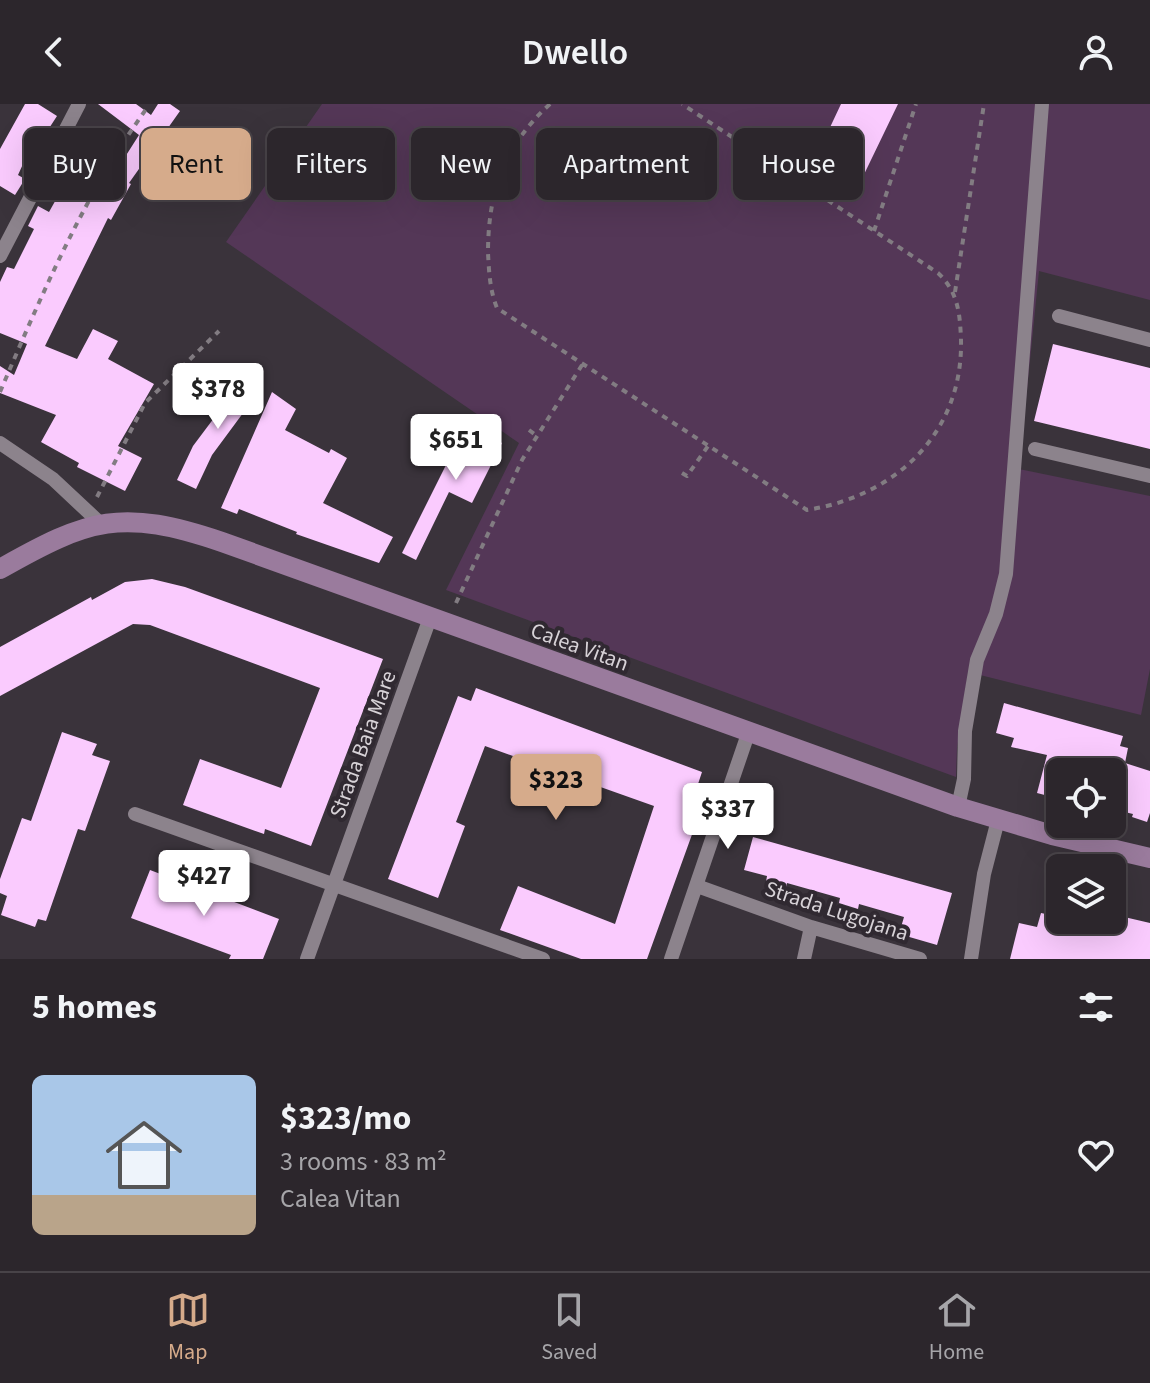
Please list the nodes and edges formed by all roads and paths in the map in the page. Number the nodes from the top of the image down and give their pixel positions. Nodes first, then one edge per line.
1 (79, 104) edge
2 (550, 104) edge
3 (682, 104) edge
4 (916, 104) edge
5 (984, 104) edge
6 (1042, 104) edge
7 (147, 108) dead end
8 (874, 231) junction
9 (0, 256) edge
10 (955, 294) junction
11 (1059, 316) dead end
12 (219, 331) dead end
13 (1150, 340) edge
14 (582, 365) junction
15 (0, 392) edge
16 (529, 430) dead end
17 (537, 436) junction
18 (0, 443) edge
19 (708, 446) junction
20 (1035, 449) dead end
21 (682, 473) dead end
22 (1150, 476) edge
23 (95, 517) junction
24 (0, 569) edge
25 (456, 603) dead end
26 (430, 618) junction
27 (749, 731) junction
28 (958, 807) junction
29 (135, 814) dead end
30 (998, 820) junction
31 (1150, 858) edge
32 (335, 884) junction
33 (697, 886) junction
34 (811, 927) junction
35 (307, 959) edge
36 (543, 959) edge
37 (671, 959) edge
38 (804, 959) edge
39 (920, 959) edge
40 (971, 959) edge

1 - 9 street
2 - 14 path
3 - 8 path
4 - 8 path
5 - 10 path
6 - 28 street
7 - 15 path
8 - 10 path
10 - 19 path
11 - 13 street
12 - 23 path
14 - 17 path
14 - 19 path
16 - 17 path
17 - 25 path
18 - 23 street
19 - 21 path
20 - 22 street
23 - 24 main road, Calea Vitan
23 - 26 main road, Calea Vitan
26 - 27 main road, Calea Vitan
26 - 32 street, Strada Baia Mare
27 - 28 main road, Calea Vitan
27 - 33 street
28 - 30 main road, Calea Vitan
29 - 32 street
30 - 31 main road, Calea Vitan
30 - 40 street
32 - 35 street, Strada Baia Mare
32 - 36 street
33 - 34 street, Strada Lugojana
33 - 37 street
34 - 38 street
34 - 39 street, Strada Lugojana

